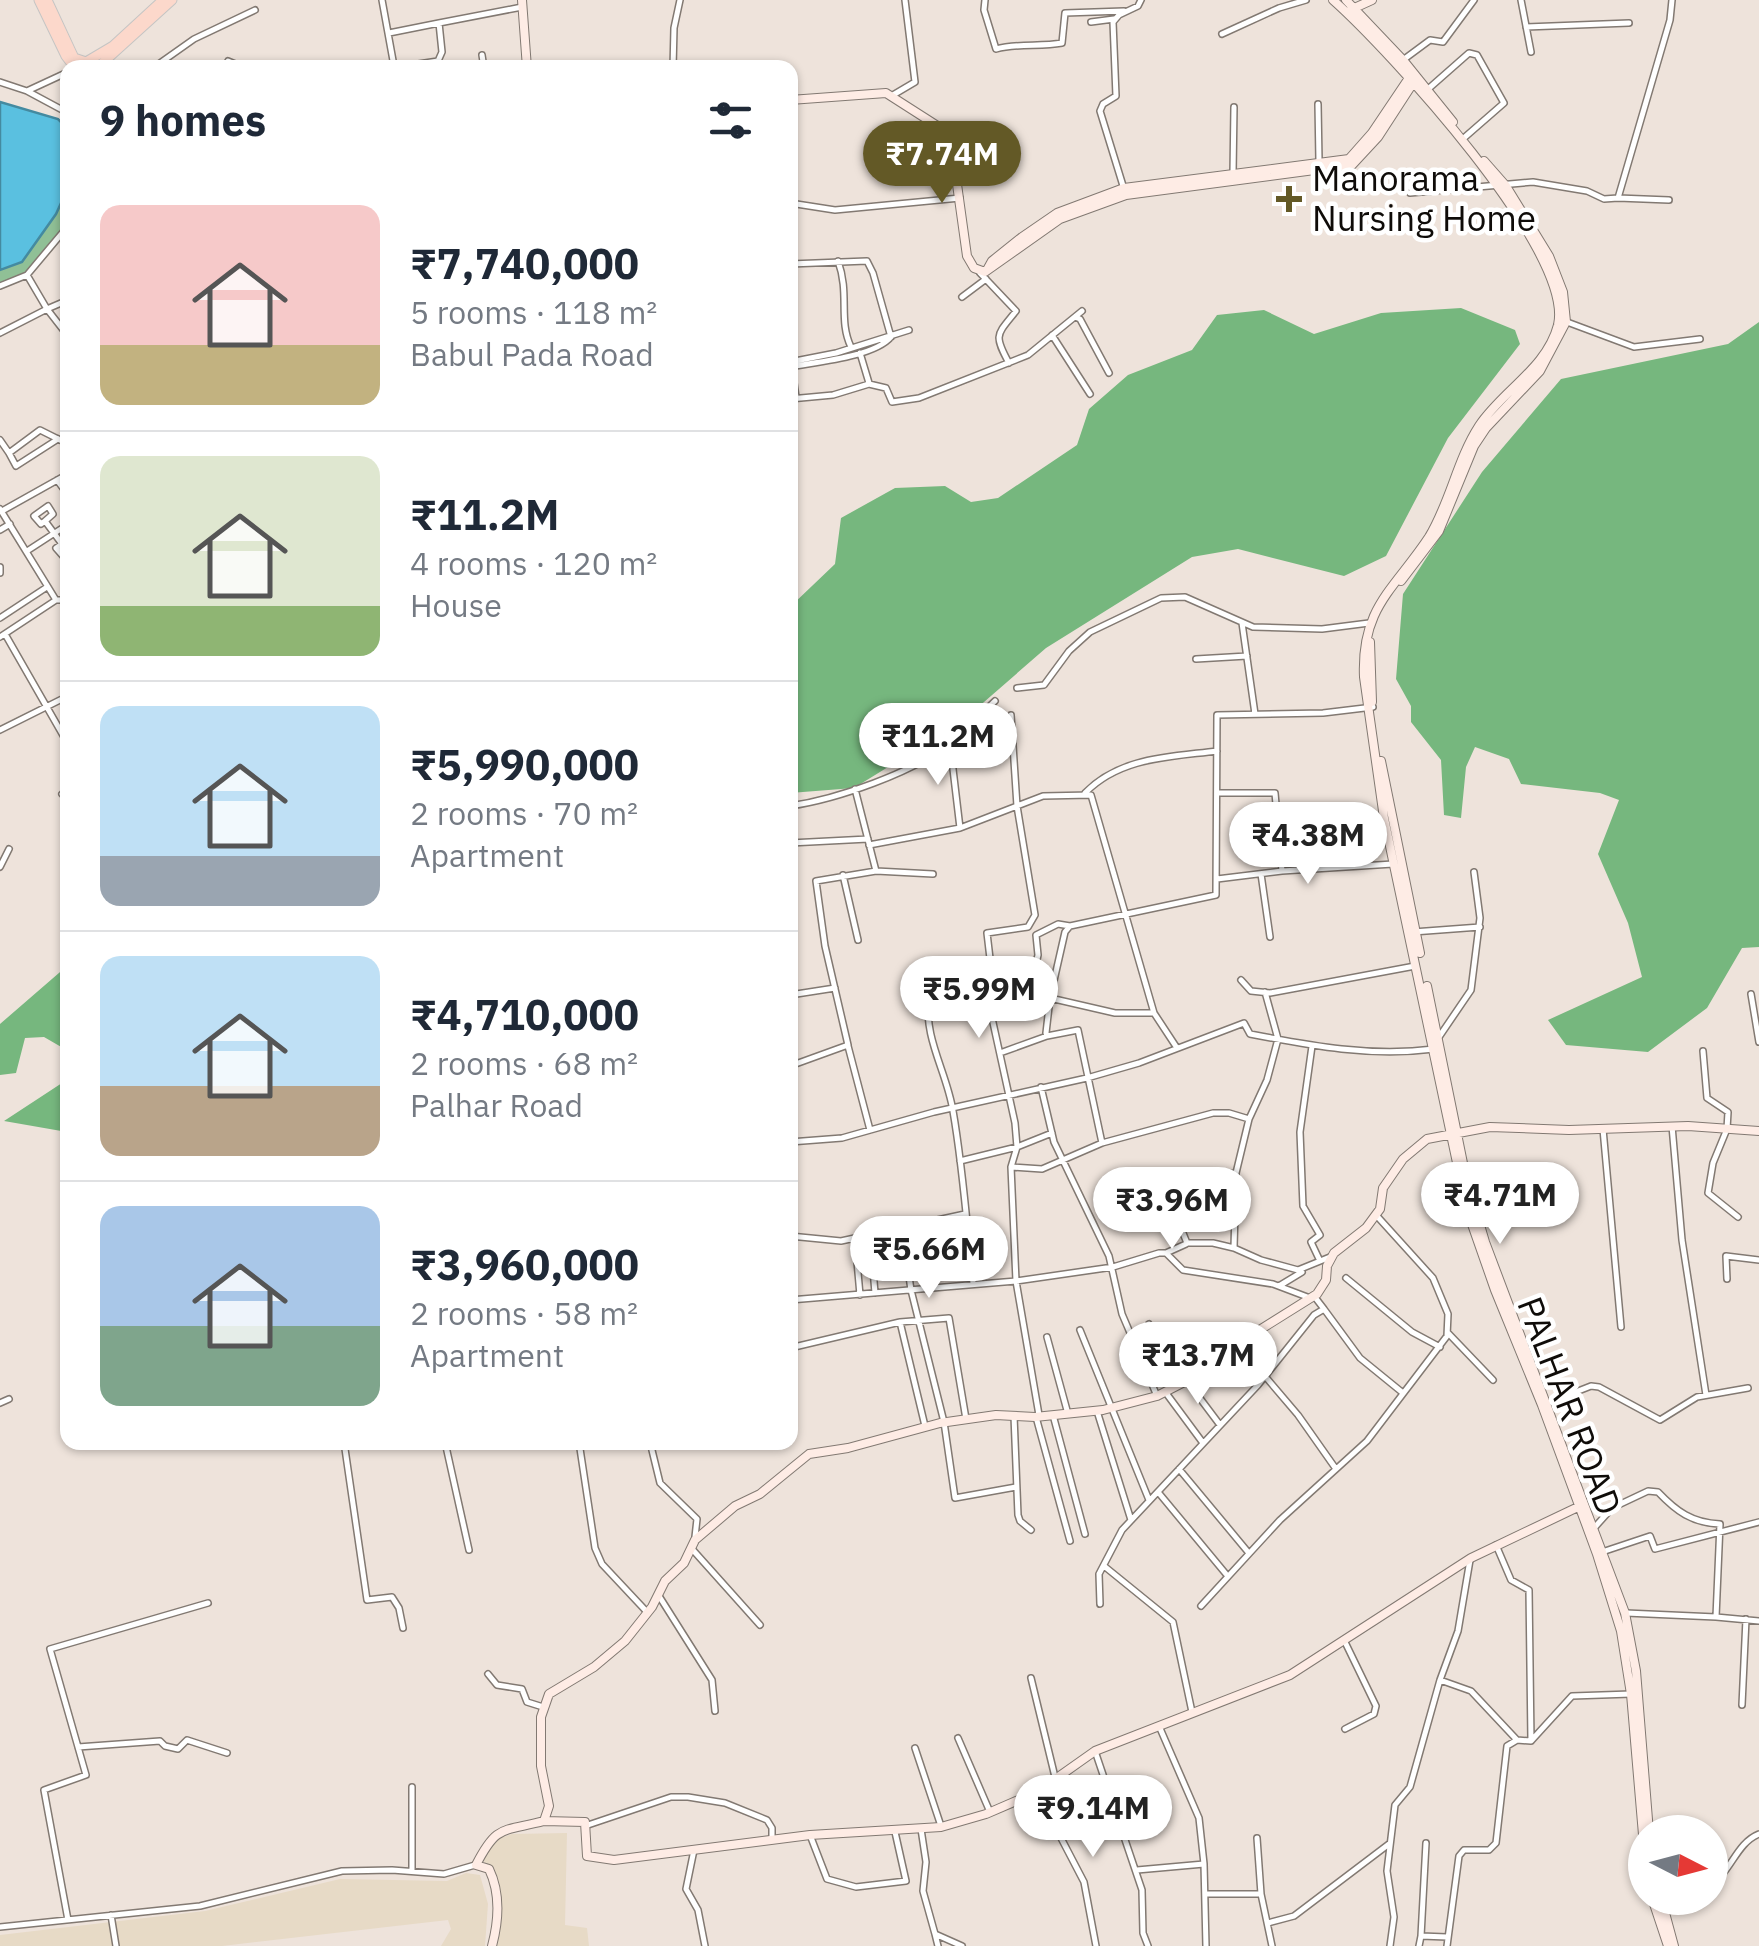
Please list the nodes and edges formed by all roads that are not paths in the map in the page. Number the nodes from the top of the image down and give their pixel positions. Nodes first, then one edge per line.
1 (39, 0) edge
2 (46, 0) edge
3 (163, 0) edge
4 (172, 0) edge
5 (382, 0) edge
6 (680, 0) edge
7 (905, 0) edge
8 (985, 0) edge
9 (1141, 0) edge
10 (1272, 0) edge
11 (1306, 0) edge
12 (1332, 0) edge
13 (1346, 0) edge
14 (1372, 0) edge
15 (1474, 0) edge
16 (1521, 0) edge
17 (1672, 0) edge
18 (522, 3) edge
19 (1279, 8) junction
20 (255, 10) dead end
21 (1350, 10) junction
22 (1127, 11) junction
23 (1114, 19) junction
24 (440, 22) junction
25 (1091, 22) dead end
26 (1630, 24) dead end
27 (1526, 27) junction
28 (389, 32) junction
29 (1222, 34) dead end
30 (1531, 52) dead end
31 (482, 55) dead end
32 (72, 60) edge
33 (76, 60) edge
34 (91, 60) edge
35 (105, 60) edge
36 (164, 60) edge
37 (393, 60) edge
38 (438, 60) edge
39 (483, 60) edge
40 (527, 60) edge
41 (672, 60) edge
42 (1400, 62) junction
43 (60, 76) edge
44 (1413, 77) junction
45 (0, 82) edge
46 (27, 91) junction
47 (1426, 91) junction
48 (893, 95) junction
49 (798, 99) edge
50 (1318, 104) dead end
51 (1234, 107) dead end
52 (60, 109) edge
53 (1465, 137) junction
54 (1319, 165) junction
55 (1294, 170) junction
56 (1234, 173) junction
57 (1502, 186) junction
58 (1125, 192) junction
59 (1410, 193) dead end
60 (960, 198) junction
61 (1618, 198) junction
62 (1669, 200) dead end
63 (798, 205) edge
64 (60, 236) edge
65 (838, 261) junction
66 (798, 264) edge
67 (984, 273) junction
68 (27, 275) junction
69 (0, 286) edge
70 (962, 296) dead end
71 (60, 303) edge
72 (47, 308) junction
73 (1082, 311) dead end
74 (1075, 316) junction
75 (1563, 321) junction
76 (60, 325) edge
77 (909, 330) dead end
78 (0, 333) edge
79 (1052, 335) junction
80 (891, 337) junction
81 (1700, 339) dead end
82 (855, 352) junction
83 (1009, 363) junction
84 (798, 364) edge
85 (1109, 373) dead end
86 (869, 384) junction
87 (1090, 394) dead end
88 (798, 398) edge
89 (58, 439) joint
90 (0, 440) edge
91 (10, 454) junction
92 (60, 478) edge
93 (57, 480) junction
94 (60, 484) edge
95 (1, 510) edge
96 (45, 520) dead end
97 (10, 524) junction
98 (0, 530) edge
99 (60, 530) edge
100 (54, 534) junction
101 (60, 538) edge
102 (26, 551) junction
103 (47, 587) junction
104 (56, 600) junction
105 (60, 600) edge
106 (0, 618) edge
107 (1242, 621) junction
108 (1371, 624) junction
109 (2, 636) edge
110 (1247, 656) junction
111 (1196, 658) dead end
112 (1017, 688) dead end
113 (60, 700) edge
114 (995, 701) dead end
115 (48, 706) junction
116 (1370, 708) junction
117 (1254, 714) junction
118 (1011, 715) dead end
119 (60, 729) edge
120 (0, 730) edge
121 (950, 744) junction
122 (1216, 751) junction
123 (855, 789) junction
124 (1085, 792) junction
125 (1218, 793) junction
126 (798, 804) edge
127 (1017, 806) junction
128 (960, 828) junction
129 (868, 842) junction
130 (798, 843) edge
131 (9, 849) dead end
132 (1394, 864) junction
133 (0, 866) edge
134 (1282, 871) junction
135 (876, 872) junction
136 (1474, 872) dead end
137 (843, 874) junction
138 (933, 874) dead end
139 (1260, 874) junction
140 (1217, 879) junction
141 (1126, 915) junction
142 (1070, 926) junction
143 (1480, 927) junction
144 (1413, 932) junction
145 (1270, 937) dead end
146 (858, 940) dead end
147 (1418, 966) junction
148 (991, 967) dead end
149 (978, 976) dead end
150 (1242, 980) dead end
151 (835, 988) junction
152 (976, 992) dead end
153 (1265, 992) junction
154 (798, 994) edge
155 (1751, 994) dead end
156 (1050, 998) junction
157 (1154, 1013) junction
158 (1047, 1036) junction
159 (1438, 1038) junction
160 (1278, 1039) junction
161 (1759, 1042) edge
162 (847, 1043) junction
163 (1312, 1046) junction
164 (1176, 1048) junction
165 (1434, 1049) junction
166 (1703, 1051) dead end
167 (1000, 1053) junction
168 (798, 1063) edge
169 (1087, 1078) junction
170 (1041, 1087) junction
171 (1011, 1097) junction
172 (953, 1108) junction
173 (1249, 1119) junction
174 (1672, 1126) junction
175 (1603, 1129) junction
176 (1727, 1129) junction
177 (870, 1130) junction
178 (1759, 1131) edge
179 (1052, 1132) junction
180 (1452, 1133) junction
181 (798, 1141) edge
182 (1102, 1142) junction
183 (1017, 1147) junction
184 (959, 1161) junction
185 (1062, 1162) junction
186 (1011, 1167) junction
187 (1236, 1174) junction
188 (1165, 1188) junction
189 (1156, 1192) dead end
190 (965, 1214) junction
191 (1376, 1215) junction
192 (1738, 1217) dead end
193 (902, 1228) junction
194 (798, 1238) edge
195 (854, 1238) junction
196 (1187, 1243) junction
197 (871, 1245) dead end
198 (1234, 1248) junction
199 (1166, 1253) junction
200 (1332, 1256) junction
201 (1759, 1260) edge
202 (1320, 1261) junction
203 (1113, 1268) junction
204 (1346, 1278) dead end
205 (1727, 1279) dead end
206 (1016, 1280) junction
207 (974, 1283) junction
208 (1279, 1286) junction
209 (911, 1290) junction
210 (875, 1293) junction
211 (860, 1295) junction
212 (1312, 1297) junction
213 (798, 1299) edge
214 (1324, 1309) junction
215 (918, 1320) junction
216 (900, 1322) junction
217 (1149, 1324) dead end
218 (1621, 1326) dead end
219 (1080, 1330) dead end
220 (1448, 1333) junction
221 (1047, 1337) dead end
222 (798, 1346) edge
223 (1440, 1347) junction
224 (1264, 1375) junction
225 (1187, 1380) junction
226 (1492, 1380) dead end
227 (1176, 1386) junction
228 (1748, 1388) dead end
229 (1404, 1393) junction
230 (1161, 1394) junction
231 (1706, 1395) junction
232 (8, 1398) dead end
233 (0, 1403) edge
234 (1545, 1404) junction
235 (1113, 1408) junction
236 (1097, 1411) junction
237 (1068, 1414) junction
238 (1014, 1416) junction
239 (1053, 1416) junction
240 (1038, 1417) junction
241 (966, 1419) junction
242 (944, 1422) junction
243 (1220, 1425) junction
244 (925, 1426) junction
245 (1203, 1443) junction
246 (345, 1450) edge
247 (448, 1450) edge
248 (581, 1450) edge
249 (652, 1450) edge
250 (1179, 1469) junction
251 (1336, 1469) junction
252 (1016, 1487) junction
253 (1157, 1492) junction
254 (1150, 1500) junction
255 (1578, 1507) junction
256 (1131, 1520) junction
257 (1759, 1522) edge
258 (1595, 1527) junction
259 (1031, 1530) dead end
260 (1721, 1532) junction
261 (1085, 1534) dead end
262 (1070, 1541) dead end
263 (693, 1544) junction
264 (1496, 1545) junction
265 (470, 1550) dead end
266 (1248, 1552) junction
267 (1600, 1553) junction
268 (1470, 1558) junction
269 (1104, 1566) junction
270 (1226, 1574) junction
271 (658, 1594) junction
272 (208, 1603) dead end
273 (1100, 1604) dead end
274 (1200, 1606) dead end
275 (647, 1612) junction
276 (1621, 1613) junction
277 (1716, 1616) junction
278 (1746, 1619) junction
279 (1759, 1621) edge
280 (760, 1626) dead end
281 (402, 1628) dead end
282 (1344, 1640) junction
283 (488, 1674) dead end
284 (1031, 1678) dead end
285 (1440, 1680) junction
286 (1631, 1694) junction
287 (1742, 1705) dead end
288 (543, 1706) junction
289 (715, 1711) dead end
290 (1192, 1713) junction
291 (1158, 1726) junction
292 (1346, 1729) dead end
293 (958, 1738) dead end
294 (1517, 1740) junction
295 (1532, 1741) junction
296 (78, 1747) junction
297 (915, 1748) dead end
298 (1095, 1751) junction
299 (226, 1753) dead end
300 (1056, 1778) junction
301 (412, 1787) dead end
302 (1037, 1792) junction
303 (990, 1812) junction
304 (1641, 1815) edge
305 (1648, 1815) edge
306 (544, 1821) junction
307 (586, 1826) junction
308 (941, 1827) junction
309 (921, 1829) junction
310 (895, 1832) junction
311 (1759, 1834) edge
312 (810, 1835) junction
313 (1257, 1838) dead end
314 (772, 1840) junction
315 (1426, 1842) dead end
316 (1389, 1844) junction
317 (694, 1850) junction
318 (1204, 1864) junction
319 (476, 1865) junction
320 (1728, 1868) edge
321 (1137, 1870) junction
322 (412, 1872) junction
323 (1205, 1894) junction
324 (1261, 1894) junction
325 (112, 1915) junction
326 (1664, 1915) edge
327 (68, 1920) junction
328 (1268, 1922) junction
329 (0, 1927) edge
330 (935, 1934) junction
331 (1420, 1936) junction
332 (1447, 1937) junction
333 (116, 1946) edge
334 (492, 1946) edge
335 (705, 1946) edge
336 (938, 1946) edge
337 (962, 1946) edge
338 (1096, 1946) edge
339 (1148, 1946) edge
340 (1206, 1946) edge
341 (1272, 1946) edge
342 (1390, 1946) edge
343 (1419, 1946) edge
344 (1447, 1946) edge
345 (1671, 1946) edge

1 - 32 main road
2 - 33 main road
3 - 34 main road
4 - 35 main road
5 - 28 street
6 - 41 street
7 - 48 street
8 - 22 street
9 - 22 street
10 - 19 street
11 - 19 street
12 - 21 street
13 - 21 street
14 - 21 street
15 - 42 street
16 - 27 street
17 - 61 street
18 - 24 street
18 - 40 street
19 - 29 street
20 - 36 street
21 - 42 street
22 - 23 street
23 - 25 street
23 - 58 street
24 - 28 street
24 - 38 street
26 - 27 street
27 - 30 street
28 - 37 street
31 - 39 street
42 - 44 street
43 - 46 street
44 - 47 street
44 - 54 street
44 - 55 street
45 - 46 street
46 - 52 street
47 - 53 street
47 - 53 street
47 - 57 street
48 - 49 street
48 - 60 street
50 - 54 street
51 - 56 street
53 - 57 street
54 - 55 street
55 - 56 street
55 - 58 street
56 - 58 street
57 - 59 street
57 - 61 street
57 - 75 street
58 - 67 street
60 - 63 street
60 - 67 street
61 - 62 street
64 - 68 street
65 - 66 street
65 - 80 street
65 - 82 street
67 - 70 street
67 - 83 street
68 - 69 street
68 - 72 street
71 - 72 street
72 - 76 street
72 - 78 street
73 - 74 street
74 - 79 street
74 - 85 street
75 - 81 street
75 - 108 street
77 - 80 street
79 - 83 street
79 - 87 street
80 - 82 street
82 - 84 street
82 - 86 street
83 - 86 street
86 - 88 street
89 - 91 street
89 - 91 street
90 - 91 street
92 - 93 street
93 - 94 street
93 - 95 street
95 - 97 street
96 - 100 street
97 - 98 street
97 - 102 street
99 - 100 street
100 - 101 street
100 - 102 street
102 - 103 street
103 - 104 street
103 - 106 street
104 - 105 street
104 - 109 street
107 - 108 street
107 - 110 street
107 - 112 street
108 - 116 street, PALHAR ROAD
109 - 115 street
110 - 111 street
110 - 117 street
113 - 115 street
114 - 121 street
115 - 119 street
115 - 120 street
116 - 117 street
116 - 132 street, PALHAR ROAD
116 - 144 street, PALHAR ROAD
117 - 122 street
118 - 127 street
121 - 123 street
121 - 128 street
122 - 124 street
122 - 125 street
123 - 126 street
123 - 129 street
124 - 127 street
124 - 141 street
125 - 134 street
125 - 140 street
127 - 128 street
127 - 148 street
128 - 129 street
129 - 130 street
129 - 135 street
131 - 133 street
132 - 134 street
132 - 144 street, PALHAR ROAD
134 - 139 street
135 - 137 street
135 - 138 street
136 - 143 street
137 - 146 street
137 - 151 street
139 - 140 street
139 - 145 street
140 - 141 street
141 - 142 street
141 - 157 street
142 - 149 street
142 - 156 street
143 - 144 street
143 - 159 street
144 - 147 street, PALHAR ROAD
144 - 159 street, PALHAR ROAD
147 - 153 street
147 - 165 street, PALHAR ROAD
150 - 153 street
151 - 154 street
151 - 162 street
152 - 172 street
153 - 160 street
155 - 161 street
156 - 157 street
156 - 158 street
156 - 167 street
157 - 164 street
158 - 167 street
158 - 169 street
159 - 180 street, PALHAR ROAD
160 - 163 street
160 - 164 street
160 - 173 street
162 - 168 street
162 - 177 street
163 - 165 street
163 - 202 street
164 - 169 street
165 - 180 street, PALHAR ROAD
166 - 176 street
167 - 171 street
169 - 170 street
169 - 182 street
170 - 171 street
170 - 179 street
171 - 172 street
171 - 183 street
172 - 177 street
172 - 184 street
173 - 182 street
173 - 187 street
174 - 175 street
174 - 176 street
174 - 231 street
175 - 180 street
175 - 218 street
176 - 178 street
176 - 192 street
177 - 181 street
179 - 183 street
179 - 185 street
180 - 191 street
180 - 234 street, PALHAR ROAD
182 - 185 street
183 - 184 street
183 - 186 street
184 - 190 street
185 - 186 street
185 - 203 street
186 - 206 street
187 - 188 street
187 - 198 street
188 - 189 street
188 - 196 street
190 - 193 street
190 - 207 street
191 - 200 street
191 - 220 street
193 - 195 street
193 - 209 street
194 - 195 street
195 - 211 street
196 - 198 street
196 - 199 street
197 - 210 street
198 - 202 street
199 - 203 street
199 - 208 street
200 - 202 street
200 - 212 street
201 - 205 street
202 - 208 street
203 - 206 street
203 - 230 street
204 - 223 street
206 - 207 street
206 - 240 street
207 - 209 street
208 - 212 street
209 - 210 street
209 - 215 street
210 - 211 street
211 - 213 street
212 - 214 street
212 - 225 street
214 - 224 street
214 - 229 street
215 - 216 street
215 - 241 street
215 - 242 street
216 - 222 street
216 - 244 street
217 - 227 street
219 - 235 street
220 - 223 street
220 - 226 street
221 - 237 street
223 - 229 street
224 - 243 street
224 - 251 street
225 - 227 street
225 - 243 street
227 - 230 street
228 - 231 street
229 - 251 street
230 - 235 street
230 - 245 street
231 - 234 street
232 - 233 street
234 - 255 street, PALHAR ROAD
234 - 258 street, PALHAR ROAD
235 - 236 street
235 - 254 street
236 - 237 street
236 - 256 street
237 - 239 street
238 - 240 street
238 - 241 street
238 - 252 street
239 - 240 street
239 - 261 street
240 - 262 street
241 - 242 street
242 - 244 street
242 - 252 street
243 - 245 street
244 - 263 street
245 - 250 street
246 - 281 street
247 - 265 street
248 - 275 street
249 - 263 street
250 - 253 street
250 - 266 street
251 - 266 street
252 - 259 street
253 - 254 street
253 - 270 street
254 - 256 street
255 - 264 street
255 - 267 street, PALHAR ROAD
256 - 269 street
257 - 260 street
258 - 260 street
258 - 267 street, PALHAR ROAD
260 - 267 street
260 - 277 street
263 - 271 street
263 - 280 street
264 - 268 street
264 - 295 street
266 - 270 street
267 - 276 street, PALHAR ROAD
268 - 282 street
268 - 285 street
269 - 273 street
269 - 290 street
270 - 274 street
271 - 275 street
271 - 289 street
272 - 296 street
275 - 288 street
276 - 277 street
276 - 286 street, PALHAR ROAD
276 - 305 street, PALHAR ROAD
277 - 278 street
278 - 279 street
278 - 287 street
282 - 290 street
282 - 292 street
283 - 288 street
284 - 300 street
285 - 294 street
285 - 316 street
286 - 295 street
286 - 304 street, PALHAR ROAD
288 - 306 street
290 - 291 street
291 - 298 street
291 - 318 street
293 - 303 street
294 - 295 street
294 - 332 street
296 - 299 street
296 - 327 street
297 - 308 street
298 - 300 street
298 - 321 street
300 - 302 street
301 - 322 street
302 - 303 street
302 - 338 street
303 - 308 street
306 - 307 street
306 - 319 street
307 - 314 street
307 - 317 street
308 - 309 street
309 - 310 street
309 - 330 street
310 - 312 street
310 - 312 street
311 - 320 street
312 - 314 street
313 - 324 street
314 - 317 street
315 - 331 street
316 - 328 street
316 - 342 street
317 - 335 street
318 - 321 street
318 - 323 street
319 - 322 street
319 - 334 street
321 - 339 street
322 - 325 street
323 - 324 street
323 - 340 street
324 - 328 street
325 - 327 street
325 - 333 street
326 - 345 street
327 - 329 street
328 - 341 street
330 - 336 street
330 - 337 street
331 - 332 street
331 - 343 street
332 - 344 street

